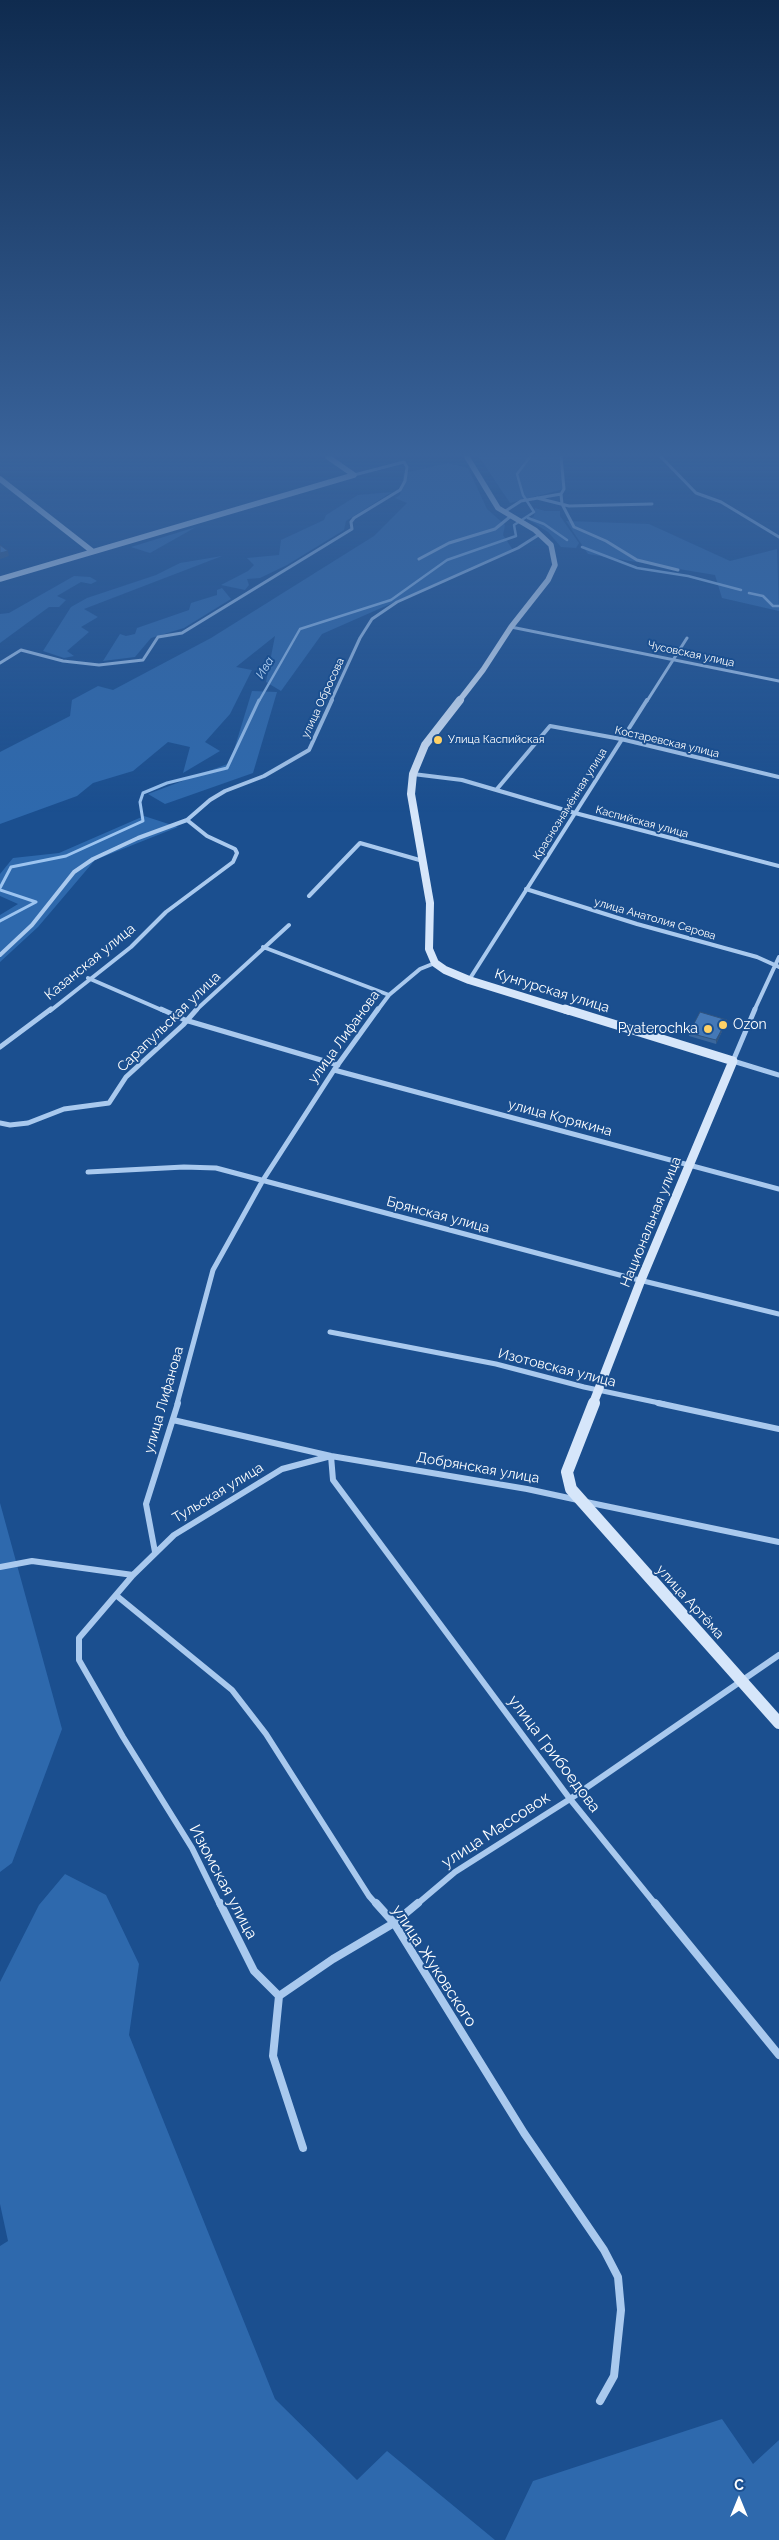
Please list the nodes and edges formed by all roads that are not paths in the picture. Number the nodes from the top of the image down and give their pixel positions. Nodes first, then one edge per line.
1 (276, 576) edge
2 (456, 576) edge
3 (550, 576) edge
4 (511, 626) junction
5 (687, 638) dead end
6 (675, 659) junction
7 (0, 662) edge
8 (779, 682) edge
9 (621, 739) junction
10 (413, 774) junction
11 (779, 777) edge
12 (497, 789) junction
13 (575, 813) junction
14 (187, 820) junction
15 (424, 861) junction
16 (779, 866) edge
17 (526, 889) junction
18 (309, 896) dead end
19 (289, 925) dead end
20 (264, 947) junction
21 (0, 955) edge
22 (779, 956) edge
23 (435, 963) junction
24 (777, 967) edge
25 (88, 978) junction
26 (469, 980) junction
27 (389, 995) junction
28 (185, 1020) junction
29 (0, 1047) edge
30 (734, 1061) junction
31 (336, 1068) junction
32 (779, 1075) edge
33 (0, 1123) edge
34 (689, 1164) junction
35 (88, 1172) dead end
36 (264, 1180) junction
37 (779, 1189) edge
38 (641, 1280) junction
39 (779, 1314) edge
40 (330, 1332) dead end
41 (598, 1390) junction
42 (173, 1420) junction
43 (779, 1429) edge
44 (331, 1456) junction
45 (579, 1500) junction
46 (779, 1542) edge
47 (155, 1552) junction
48 (0, 1566) edge
49 (132, 1575) junction
50 (117, 1596) junction
51 (79, 1638) joint
52 (779, 1655) edge
53 (742, 1681) junction
54 (779, 1723) edge
55 (570, 1799) junction
56 (394, 1923) junction
57 (279, 1996) junction
58 (779, 2055) edge
59 (303, 2148) dead end
60 (600, 2401) dead end

1 - 7 street
2 - 14 street, улица Обросова
3 - 4 street
4 - 6 street, Чусовская улица
4 - 10 street
5 - 6 street, Краснознамённая улица
6 - 8 street, Чусовская улица
6 - 9 street, Краснознамённая улица
9 - 11 street, Костаревская улица
9 - 12 street, Костаревская улица
9 - 13 street, Краснознамённая улица
10 - 12 street, Каспийская улица
10 - 15 street
12 - 13 street, Каспийская улица
13 - 16 street, Каспийская улица
13 - 17 street, Краснознамённая улица
14 - 21 street, улица Обросова
14 - 25 street, Казанская улица
15 - 18 street
15 - 23 street
17 - 24 street, улица Анатолия Серова
17 - 26 street, Краснознамённая улица
19 - 20 street, Сарапульская улица
20 - 27 street
20 - 28 street, Сарапульская улица
22 - 24 street, Национальная улица
23 - 26 street, Кунгурская улица
23 - 27 street, улица Лифанова
24 - 30 street, Национальная улица
25 - 28 street, улица Корякина
25 - 29 street, Казанская улица
26 - 30 street, Кунгурская улица
27 - 31 street, улица Лифанова
28 - 31 street, улица Корякина
28 - 33 street, Сарапульская улица
30 - 32 street, Кунгурская улица
30 - 34 street, Национальная улица
31 - 34 street, улица Корякина
31 - 36 street, улица Лифанова
34 - 37 street, улица Корякина
34 - 38 street, Национальная улица
35 - 36 street, Брянская улица
36 - 38 street, Брянская улица
36 - 42 street, улица Лифанова
38 - 39 street, Брянская улица
38 - 41 street, Национальная улица
40 - 41 street, Изотовская улица
41 - 43 street, Изотовская улица
41 - 45 street, Национальная улица
42 - 44 street, Добрянская улица
42 - 47 street, улица Лифанова
44 - 45 street, Добрянская улица
44 - 47 street, Тульская улица
44 - 55 street, улица Грибоедова
45 - 46 street, Добрянская улица
45 - 53 street, улица Артёма
47 - 49 street, Тульская улица
48 - 49 street
49 - 50 street, Тульская улица
50 - 51 street, Тульская улица
50 - 56 street, улица Жуковского
51 - 57 street, Изюмская улица
52 - 53 street, улица Массовок
53 - 54 street, улица Артёма
53 - 55 street, улица Массовок
55 - 56 street, улица Массовок
55 - 58 street, улица Грибоедова
56 - 57 street, улица Массовок
56 - 60 street, улица Жуковского
57 - 59 street

